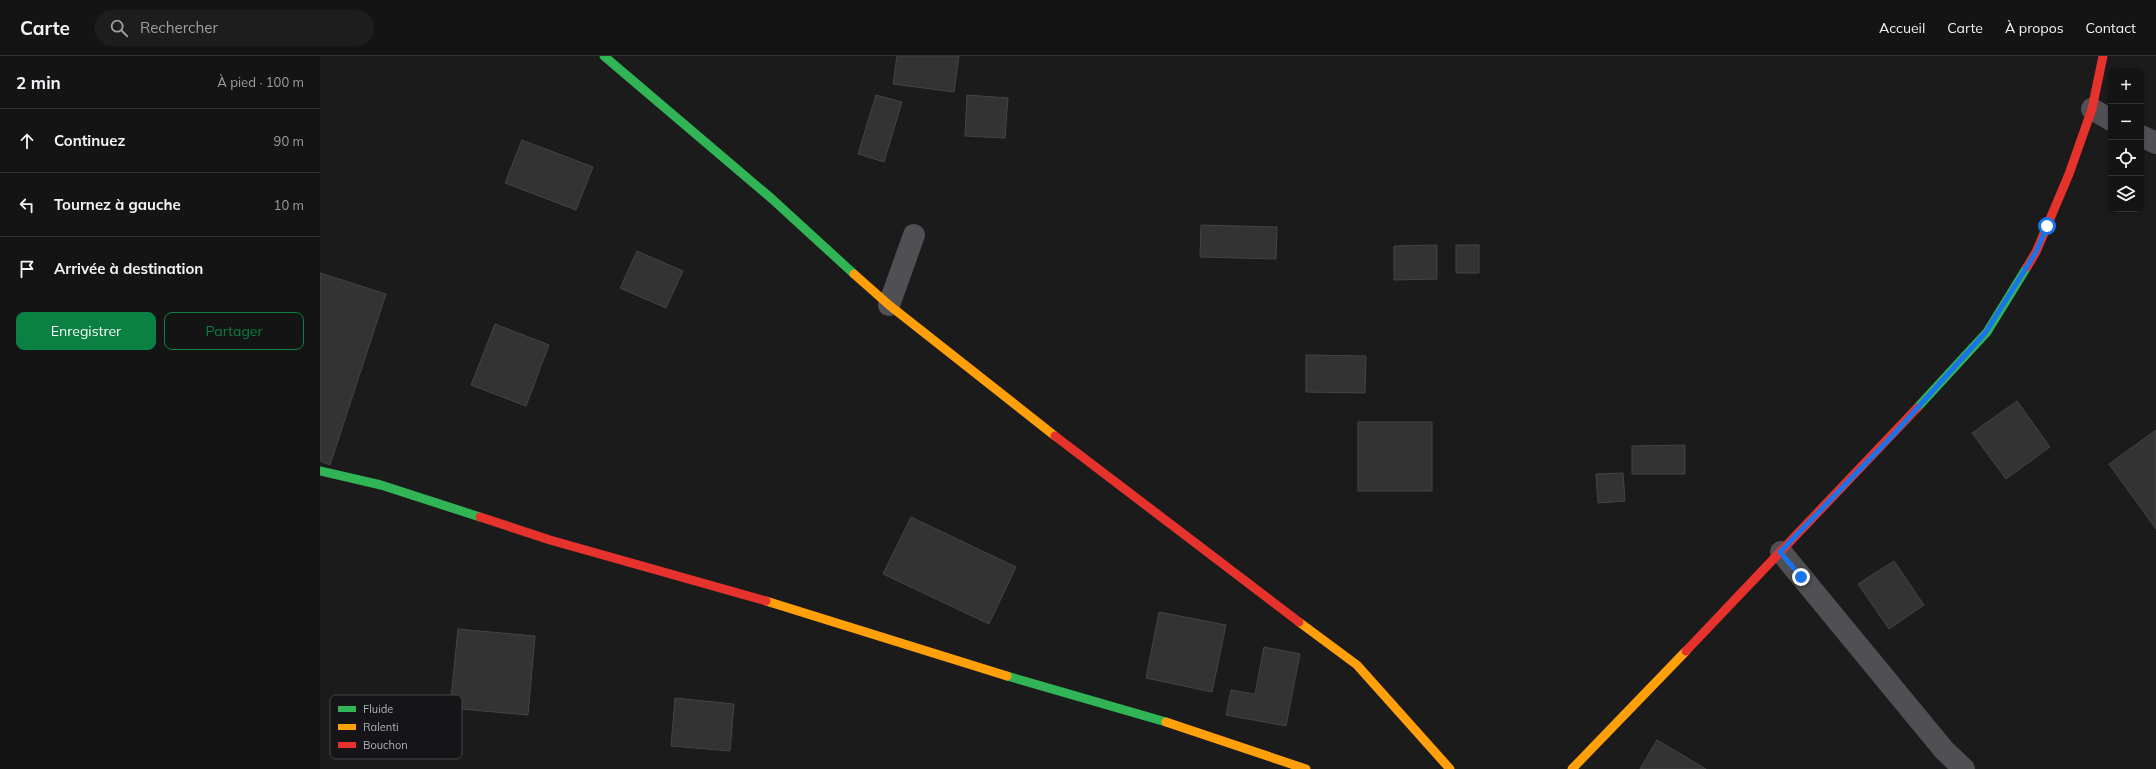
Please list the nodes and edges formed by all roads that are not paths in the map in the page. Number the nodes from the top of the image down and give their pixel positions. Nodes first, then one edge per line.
1 (604, 56) edge
2 (2103, 56) edge
3 (2092, 108) junction
4 (2108, 118) edge
5 (2144, 137) edge
6 (2156, 143) edge
7 (914, 235) dead end
8 (889, 305) junction
9 (320, 472) edge
10 (1780, 552) junction
11 (1306, 769) edge
12 (1450, 769) edge
13 (1572, 769) edge
14 (1964, 769) edge

1 - 8 street
2 - 3 street
3 - 4 street
3 - 10 street
5 - 6 street
7 - 8 street
8 - 12 street
9 - 11 street
10 - 13 street
10 - 14 street

